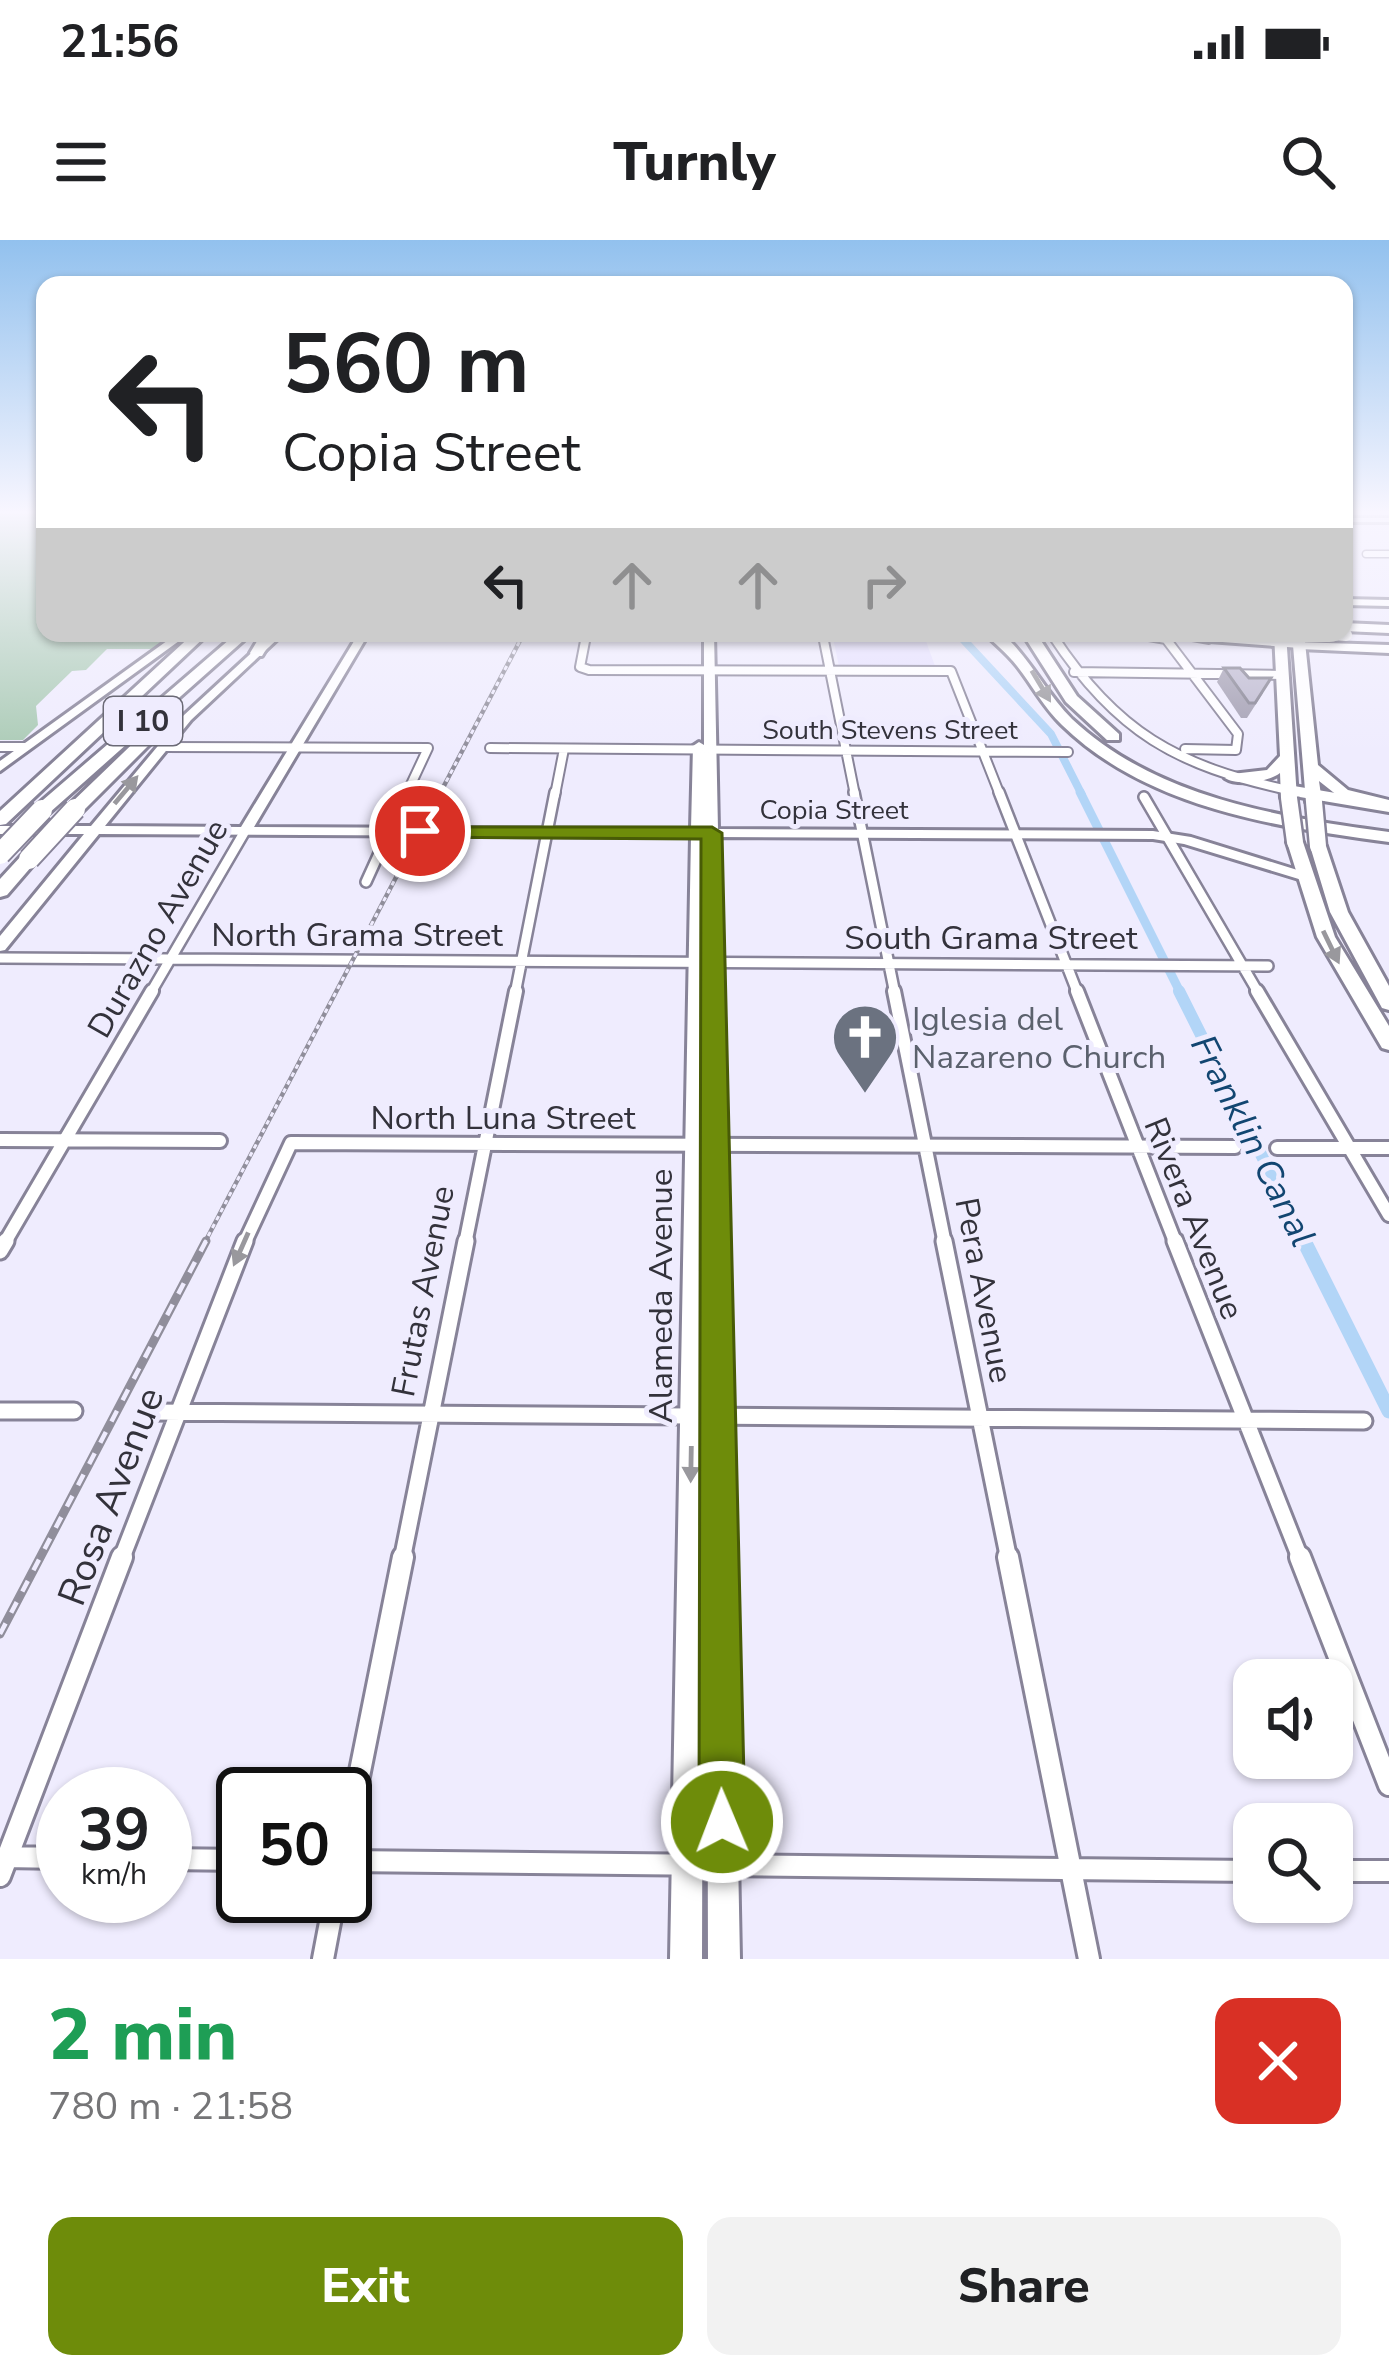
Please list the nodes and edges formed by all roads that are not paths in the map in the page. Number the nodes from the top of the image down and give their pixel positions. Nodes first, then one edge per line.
1 (1353, 602) edge
2 (1389, 602) edge
3 (1389, 628) edge
4 (1353, 630) edge
5 (1353, 630) edge
6 (1353, 633) edge
7 (184, 642) edge
8 (188, 642) edge
9 (214, 642) edge
10 (235, 642) edge
11 (256, 642) edge
12 (262, 642) edge
13 (269, 642) edge
14 (358, 642) edge
15 (584, 642) edge
16 (701, 642) edge
17 (709, 642) edge
18 (824, 642) edge
19 (1003, 642) edge
20 (1036, 642) edge
21 (1056, 642) edge
22 (1169, 642) edge
23 (1280, 642) edge
24 (1300, 646) edge
25 (1389, 649) edge
26 (257, 653) junction
27 (704, 671) junction
28 (830, 671) junction
29 (1074, 672) junction
30 (1192, 672) junction
31 (1283, 675) junction
32 (1284, 698) junction
33 (1305, 718) junction
34 (0, 747) edge
35 (162, 747) junction
36 (294, 747) junction
37 (25, 748) junction
38 (490, 748) dead end
39 (564, 749) junction
40 (1185, 749) dead end
41 (704, 750) junction
42 (846, 750) junction
43 (982, 750) junction
44 (1069, 752) dead end
45 (1287, 757) junction
46 (65, 759) junction
47 (1311, 766) junction
48 (0, 767) edge
49 (1232, 778) junction
50 (1289, 794) junction
51 (1144, 797) dead end
52 (1314, 798) junction
53 (1389, 806) edge
54 (6, 814) edge
55 (1389, 823) edge
56 (0, 830) edge
57 (92, 830) junction
58 (245, 831) junction
59 (392, 832) junction
60 (547, 832) junction
61 (705, 833) junction
62 (862, 834) junction
63 (1015, 834) junction
64 (1166, 836) junction
65 (1389, 841) edge
66 (0, 844) edge
67 (0, 854) edge
68 (66, 861) junction
69 (1302, 876) junction
70 (366, 883) dead end
71 (0, 891) edge
72 (1339, 912) junction
73 (0, 946) edge
74 (0, 958) edge
75 (170, 960) junction
76 (521, 962) junction
77 (704, 963) junction
78 (889, 964) junction
79 (1066, 964) junction
80 (1243, 966) junction
81 (1268, 966) dead end
82 (1389, 1003) edge
83 (1389, 1043) edge
84 (0, 1140) edge
85 (64, 1140) junction
86 (220, 1141) dead end
87 (291, 1143) joint
88 (485, 1143) junction
89 (704, 1144) junction
90 (926, 1146) junction
91 (1235, 1147) dead end
92 (1138, 1148) junction
93 (1276, 1148) dead end
94 (1349, 1148) junction
95 (1389, 1148) edge
96 (1389, 1215) edge
97 (0, 1251) edge
98 (0, 1411) edge
99 (74, 1411) dead end
100 (147, 1412) dead end
101 (178, 1412) junction
102 (432, 1413) junction
103 (692, 1416) junction
104 (718, 1416) junction
105 (980, 1418) junction
106 (1245, 1420) junction
107 (1364, 1421) dead end
108 (361, 1767) edge
109 (1389, 1785) edge
110 (36, 1861) edge
111 (372, 1861) edge
112 (2, 1864) edge
113 (687, 1867) junction
114 (723, 1867) junction
115 (1071, 1870) junction
116 (1233, 1871) edge
117 (1353, 1871) edge
118 (1389, 1871) edge
119 (329, 1923) edge
120 (322, 1959) edge
121 (686, 1959) edge
122 (724, 1959) edge
123 (1089, 1959) edge

1 - 2 main road
3 - 4 highway
3 - 5 highway
6 - 25 highway
7 - 37 main road
8 - 46 highway
9 - 46 highway, I 10
10 - 67 highway, I 10, bridge
11 - 71 highway, bridge
12 - 26 highway
13 - 26 main road
14 - 36 main road, Durazno Avenue
15 - 27 street
16 - 27 main road, Alameda Avenue
17 - 27 main road, Alameda Avenue
18 - 28 street, Pera Avenue
19 -> 65 highway
20 - 55 highway
21 - 29 street
22 - 30 street
23 - 31 main road
24 - 33 main road
26 - 35 main road
27 - 28 street
27 - 41 main road, Alameda Avenue
28 - 42 street, Pera Avenue
28 - 43 street, Rivera Avenue
29 - 30 street
29 - 49 street
30 - 31 street
30 - 40 street
31 - 32 main road
32 - 33 main road
32 - 45 main road
33 - 47 main road
34 - 37 street
35 - 36 street
57 -> 35 main road
36 - 58 main road, Durazno Avenue
36 - 59 street
37 - 48 main road
38 - 39 street, South Stevens Street
39 - 41 street, South Stevens Street
39 - 60 street, Frutas Avenue
41 - 42 street, South Stevens Street
41 - 61 main road, Alameda Avenue
42 - 43 street, South Stevens Street
42 - 62 street, Pera Avenue
43 - 44 street, South Stevens Street
43 - 63 street, Rivera Avenue
45 - 49 main road
45 - 50 main road
46 - 54 highway, I 10
47 - 52 main road
47 - 53 main road
49 - 50 street
50 - 52 highway
50 - 69 main road, bridge
51 - 64 street
52 - 53 highway
52 - 72 main road, bridge
56 - 57 main road, Copia Street
57 - 58 main road, Copia Street
57 - 68 main road
58 - 59 main road, Copia Street
58 - 75 street, Durazno Avenue
59 - 60 main road, Copia Street
59 - 70 street
60 - 61 main road, Copia Street
60 - 76 street, Frutas Avenue
61 - 62 main road, Copia Street
61 - 77 main road, Alameda Avenue
62 - 63 main road, Copia Street
62 - 78 street, Pera Avenue
63 - 64 main road, Copia Street
63 - 79 street, Rivera Avenue
64 - 69 main road, Copia Street
64 - 80 street
66 - 68 main road
68 - 73 main road
69 - 72 main road
69 -> 83 main road
72 - 82 main road
74 - 75 street, North Grama Street
75 - 76 street, North Grama Street
75 - 85 street, Durazno Avenue
76 - 77 street, North Grama Street
76 - 88 street, Frutas Avenue
77 - 78 street, South Grama Street
77 - 89 main road, Alameda Avenue
78 - 79 street, South Grama Street
78 - 90 street, Pera Avenue
79 - 80 street, South Grama Street
79 - 92 street, Rivera Avenue
80 - 81 street, South Grama Street
80 - 94 street
84 - 85 street
85 - 86 street
85 - 97 street, Durazno Avenue
87 - 88 street, North Luna Street
87 -> 101 street, Rosa Avenue
88 - 89 street, North Luna Street
88 - 102 street, Frutas Avenue
89 - 90 street, North Luna Street
89 - 103 main road, Alameda Avenue
89 - 104 main road, Alameda Avenue
90 - 92 street, North Luna Street
90 - 105 street, Pera Avenue
91 - 92 street, North Luna Street
92 - 106 street, Rivera Avenue
93 - 94 street
94 - 95 street
94 - 96 street
98 - 99 street
100 - 101 street
101 - 102 street
101 - 112 street, Rosa Avenue
102 - 103 street
102 - 108 street, Frutas Avenue
103 - 104 street
103 -> 113 main road, Alameda Avenue
104 - 105 street
104 - 114 main road, Alameda Avenue
105 - 106 street
105 - 115 street, Pera Avenue
106 - 107 street
106 - 109 street, Rivera Avenue
110 - 112 street
111 - 113 street
113 - 114 street
113 - 121 main road, Alameda Avenue
114 - 115 street
114 - 122 main road, Alameda Avenue
115 - 116 street
115 - 123 street, Pera Avenue
117 - 118 street
119 - 120 street

